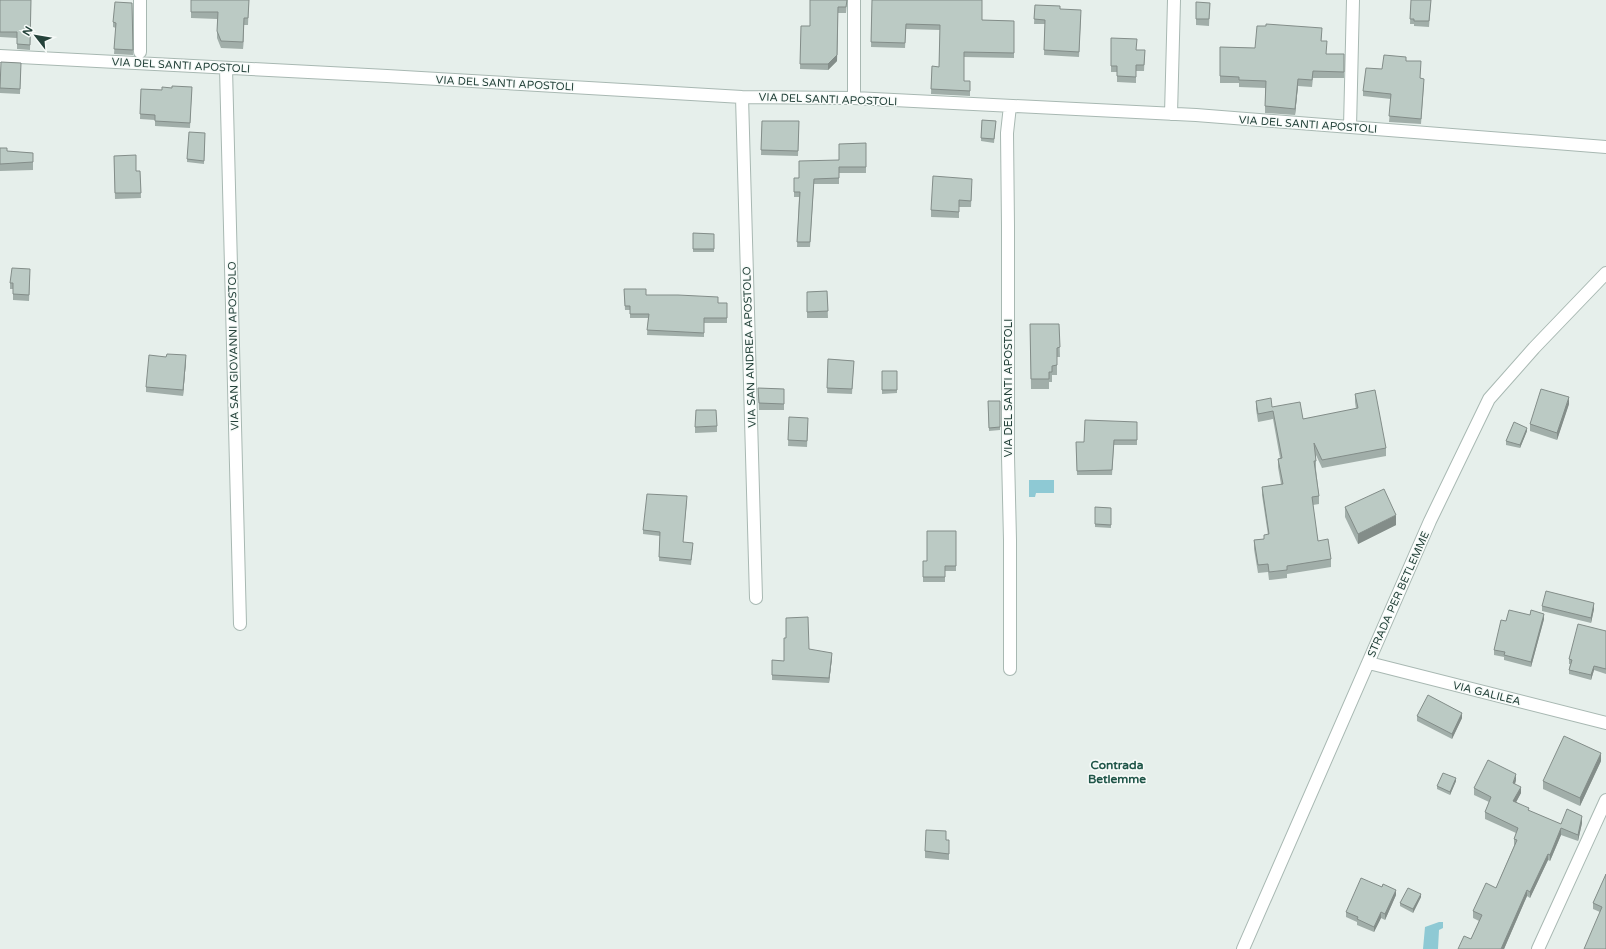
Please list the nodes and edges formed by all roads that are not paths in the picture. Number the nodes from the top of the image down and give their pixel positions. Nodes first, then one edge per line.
1 (140, 0) edge
2 (854, 0) edge
3 (1174, 0) edge
4 (1353, 0) edge
5 (140, 52) dead end
6 (0, 56) edge
7 (226, 68) junction
8 (742, 96) junction
9 (854, 98) junction
10 (1010, 106) junction
11 (1171, 114) junction
12 (1350, 127) junction
13 (1606, 147) edge
14 (1606, 273) edge
15 (756, 598) dead end
16 (240, 624) dead end
17 (1369, 663) junction
18 (1010, 669) dead end
19 (1606, 723) edge
20 (1606, 800) edge
21 (1243, 949) edge
22 (1538, 949) edge

1 - 5 street
2 - 9 street
3 - 11 street
4 - 12 street
6 - 7 street, VIA DEL SANTI APOSTOLI
7 - 8 street, VIA DEL SANTI APOSTOLI
7 - 16 street, VIA SAN GIOVANNI APOSTOLO
8 - 9 street, VIA DEL SANTI APOSTOLI
8 - 15 street, VIA SAN ANDREA APOSTOLO
9 - 10 street, VIA DEL SANTI APOSTOLI
10 - 11 street, VIA DEL SANTI APOSTOLI
10 - 18 street, VIA DEL SANTI APOSTOLI
11 - 12 street, VIA DEL SANTI APOSTOLI
12 - 13 street, VIA DEL SANTI APOSTOLI
14 - 17 street, STRADA PER BETLEMME
17 - 19 street, VIA GALILEA
17 - 21 street, STRADA PER BETLEMME
20 - 22 street

